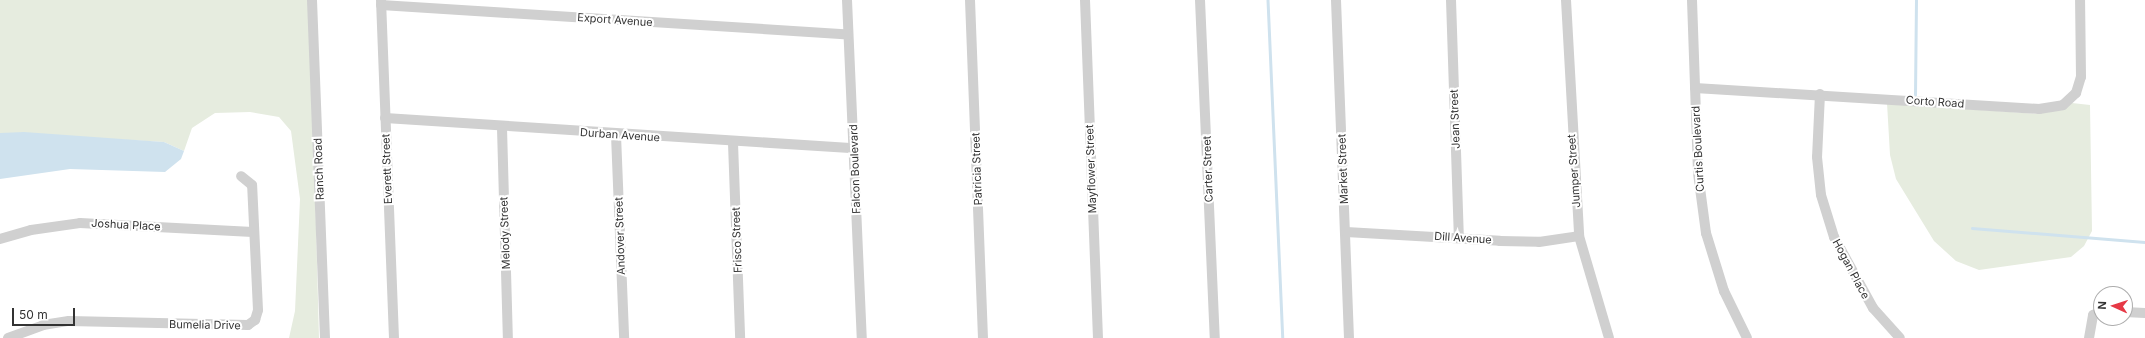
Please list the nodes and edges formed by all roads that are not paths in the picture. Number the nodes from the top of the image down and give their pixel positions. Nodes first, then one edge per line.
1 (312, 0) edge
2 (847, 0) edge
3 (970, 0) edge
4 (1085, 0) edge
5 (1200, 0) edge
6 (1336, 0) edge
7 (1451, 0) edge
8 (1566, 0) edge
9 (1692, 0) edge
10 (2080, 0) edge
11 (381, 2) edge
12 (848, 34) junction
13 (1695, 88) junction
14 (1820, 94) junction
15 (386, 118) junction
16 (502, 128) junction
17 (616, 135) junction
18 (733, 143) junction
19 (854, 148) junction
20 (241, 176) dead end
21 (253, 232) junction
22 (1346, 232) junction
23 (1579, 236) junction
24 (1459, 238) junction
25 (0, 239) edge
26 (2133, 312) edge
27 (2145, 313) edge
28 (2093, 326) edge
29 (8, 338) edge
30 (325, 338) edge
31 (394, 338) edge
32 (508, 338) edge
33 (624, 338) edge
34 (740, 338) edge
35 (862, 338) edge
36 (983, 338) edge
37 (1098, 338) edge
38 (1215, 338) edge
39 (1349, 338) edge
40 (1610, 338) edge
41 (1747, 338) edge
42 (1900, 338) edge
43 (2089, 338) edge

1 - 30 street, Ranch Road
2 - 12 street, Falcon Boulevard
3 - 36 street, Patricia Street
4 - 37 street, Mayflower Street
5 - 38 street, Carter Street
6 - 22 street, Market Street
7 - 24 street, Jean Street
8 - 23 street, Jumper Street
9 - 13 street, Curtis Boulevard
10 - 14 street, Corto Road
11 - 12 street, Export Avenue
11 - 15 street, Everett Street
12 - 19 street, Falcon Boulevard
13 - 14 street, Corto Road
13 - 41 street, Curtis Boulevard
14 - 42 street, Hogan Place
15 - 16 street, Durban Avenue
15 - 31 street, Everett Street
16 - 17 street, Durban Avenue
16 - 32 street, Melody Street
17 - 18 street, Durban Avenue
17 - 33 street, Andover Street
18 - 19 street, Durban Avenue
18 - 34 street, Frisco Street
19 - 35 street, Falcon Boulevard
20 - 21 street, Bumelia Drive
21 - 25 street, Joshua Place
21 - 29 street, Bumelia Drive
22 - 24 street, Dill Avenue
22 - 39 street, Market Street
23 - 24 street, Dill Avenue
23 - 40 street, Jumper Street
26 - 27 street
28 - 43 street

